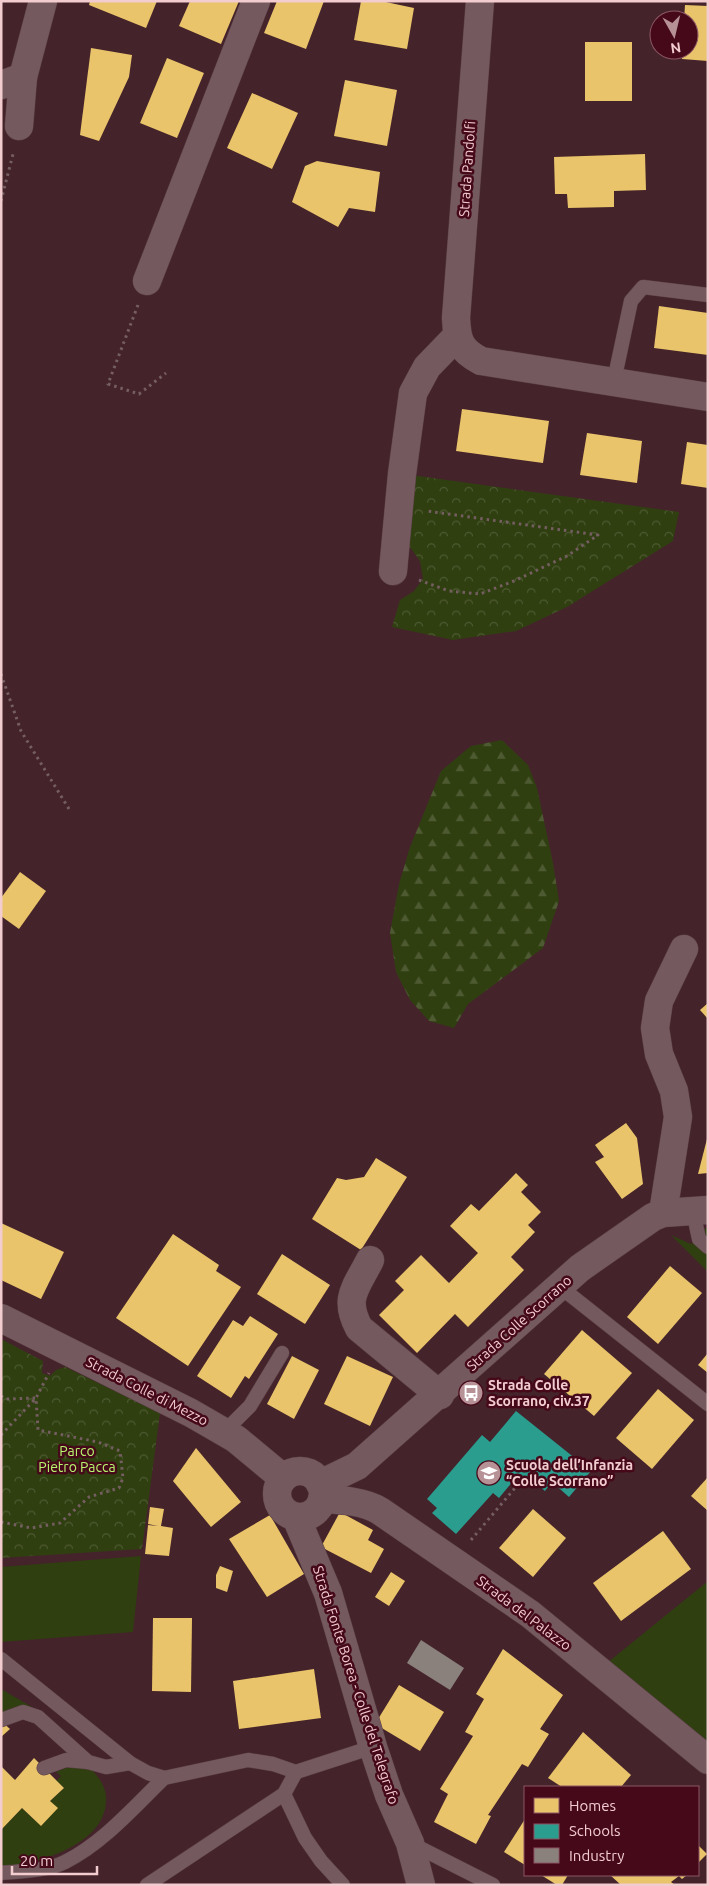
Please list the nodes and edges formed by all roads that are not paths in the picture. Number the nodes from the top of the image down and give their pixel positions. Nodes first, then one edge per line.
1 (43, 1) edge
2 (256, 1) edge
3 (480, 1) edge
4 (12, 81) edge
5 (19, 126) road end
6 (147, 281) road end
7 (708, 295) edge
8 (457, 336) junction
9 (614, 381) junction
10 (708, 397) edge
11 (393, 571) road end
12 (684, 949) dead end
13 (701, 1210) edge
14 (663, 1213) junction
15 (708, 1247) edge
16 (370, 1260) dead end
17 (559, 1286) junction
18 (1, 1318) edge
19 (282, 1352) dead end
20 (440, 1395) junction
21 (708, 1404) edge
22 (224, 1432) junction
23 (283, 1478) junction
24 (314, 1502) junction
25 (1, 1658) edge
26 (1, 1720) edge
27 (373, 1747) junction
28 (708, 1760) edge
29 (88, 1762) junction
30 (130, 1763) junction
31 (44, 1768) dead end
32 (296, 1772) junction
33 (164, 1778) junction
34 (284, 1794) junction
35 (410, 1843) junction
36 (1, 1873) edge
37 (147, 1885) edge
38 (343, 1885) edge
39 (420, 1885) edge
40 (493, 1885) edge

1 - 4 street
2 - 6 street
3 - 8 street, Strada Pandolfi
4 - 5 street
7 - 9 lane
8 - 9 street
8 - 11 street
9 - 10 street
12 - 14 street
13 - 14 street, Strada Colle Scorrano
13 - 15 lane
14 - 17 street, Strada Colle Scorrano
16 - 20 street
17 - 20 street, Strada Colle Scorrano
17 - 21 lane
18 - 22 street, Strada Colle di Mezzo
19 - 22 lane
20 - 24 street, Strada Colle Scorrano
22 - 23 street, Strada Colle di Mezzo
23 - 24 street
23 - 24 street
24 - 27 street, Strada Fonte Borea - Colle del Telegrafo
24 - 28 street, Strada del Palazzo
25 - 30 lane
26 - 29 lane
27 - 32 lane
27 - 35 street, Strada Fonte Borea - Colle del Telegrafo
29 - 30 lane
29 - 31 lane
30 - 33 lane
32 - 33 lane
32 - 34 lane
33 - 36 lane
34 - 37 lane
34 - 38 lane
35 - 39 street, Strada Fonte Borea - Colle del Telegrafo
35 - 40 lane

